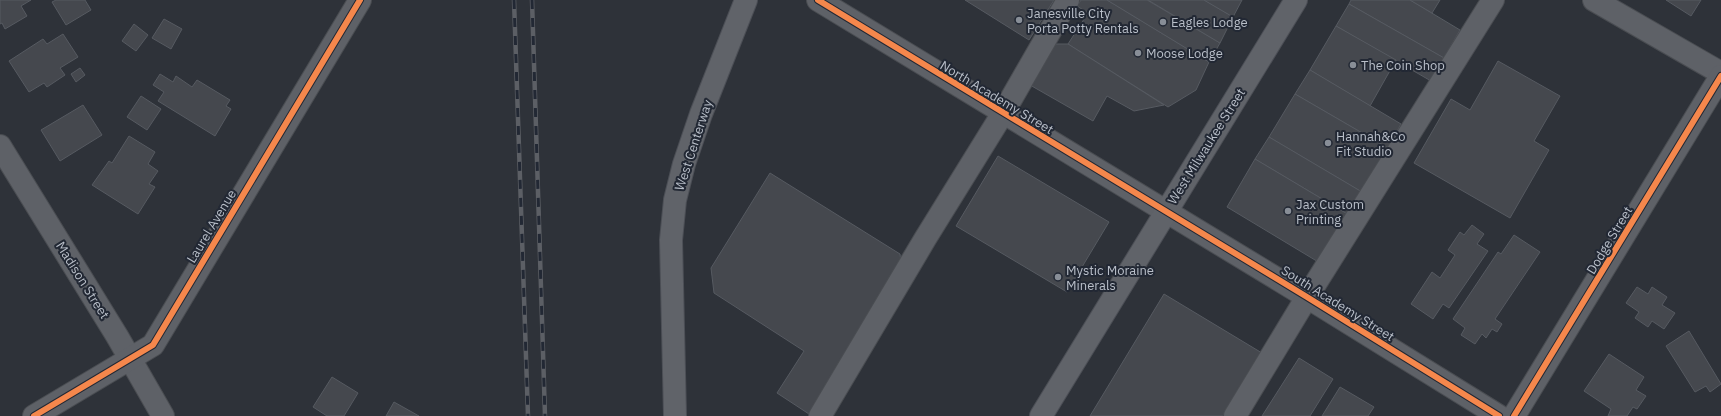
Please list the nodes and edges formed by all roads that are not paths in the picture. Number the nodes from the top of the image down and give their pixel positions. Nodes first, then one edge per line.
1 (360, 0) edge
2 (746, 0) edge
3 (818, 0) edge
4 (1068, 0) edge
5 (1296, 0) edge
6 (1493, 0) edge
7 (1594, 0) edge
8 (1721, 74) edge
9 (1003, 113) junction
10 (0, 146) edge
11 (1165, 211) junction
12 (1307, 296) junction
13 (130, 360) junction
14 (34, 416) edge
15 (163, 416) edge
16 (675, 416) edge
17 (820, 416) edge
18 (1041, 416) edge
19 (1235, 416) edge
20 (1499, 416) edge
21 (1514, 416) edge

1 - 13 street, Laurel Avenue
2 - 16 main road, West Centerway
3 - 9 street, North Academy Street
4 - 9 street
5 - 11 main road, West Milwaukee Street
6 - 12 street
7 - 8 street
8 - 21 street, Dodge Street
9 - 11 street, North Academy Street
9 - 17 street
10 - 13 street, Madison Street
11 - 12 street, South Academy Street
11 - 18 main road, West Milwaukee Street
12 - 19 street
12 - 20 street, South Academy Street
13 - 14 street, Laurel Avenue
13 - 15 street, Madison Street

